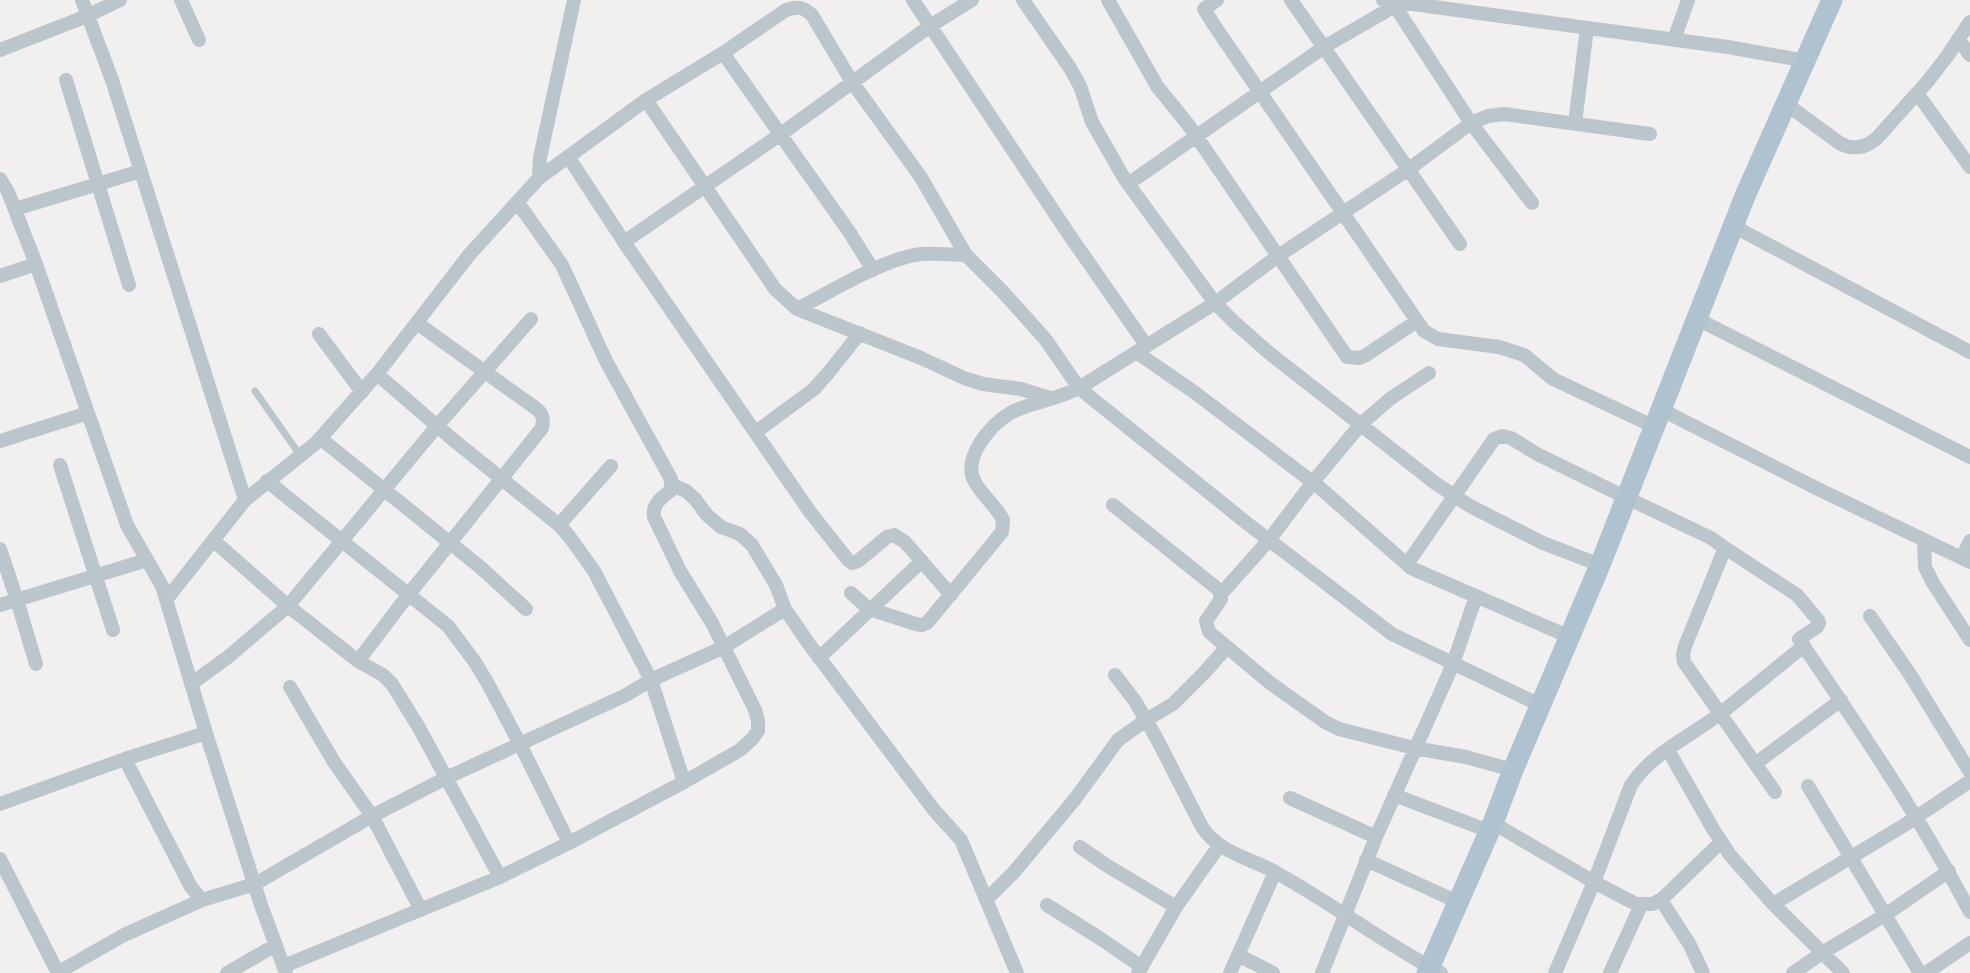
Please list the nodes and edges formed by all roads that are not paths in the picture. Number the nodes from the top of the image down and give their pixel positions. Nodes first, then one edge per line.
1 (82, 0) edge
2 (120, 0) edge
3 (181, 0) edge
4 (574, 0) edge
5 (913, 0) edge
6 (972, 0) edge
7 (1023, 0) edge
8 (1108, 0) edge
9 (1217, 0) edge
10 (1291, 0) edge
11 (1493, 0) edge
12 (1688, 0) edge
13 (1832, 0) edge
14 (1390, 2) edge
15 (1202, 4) edge
16 (1487, 14) junction
17 (87, 16) junction
18 (1970, 22) edge
19 (930, 26) junction
20 (1587, 28) junction
21 (1958, 39) junction
22 (199, 40) dead end
23 (1674, 40) junction
24 (1324, 47) junction
25 (0, 50) edge
26 (723, 53) junction
27 (1970, 55) edge
28 (1806, 61) junction
29 (66, 80) dead end
30 (852, 82) junction
31 (1259, 92) junction
32 (1917, 93) junction
33 (646, 100) junction
34 (1786, 105) junction
35 (1471, 123) junction
36 (1575, 123) junction
37 (782, 134) junction
38 (1650, 134) dead end
39 (1197, 137) junction
40 (569, 158) junction
41 (1970, 167) edge
42 (1409, 169) junction
43 (141, 171) junction
44 (539, 178) junction
45 (0, 179) edge
46 (98, 183) junction
47 (1128, 184) junction
48 (705, 186) junction
49 (518, 203) junction
50 (1532, 203) dead end
51 (15, 209) junction
52 (1342, 213) junction
53 (1733, 226) junction
54 (624, 242) junction
55 (1460, 244) dead end
56 (966, 255) junction
57 (1278, 256) junction
58 (36, 264) junction
59 (873, 270) junction
60 (0, 276) edge
61 (129, 285) dead end
62 (1215, 303) junction
63 (797, 309) junction
64 (531, 319) dead end
65 (1697, 319) junction
66 (1416, 321) junction
67 (417, 323) junction
68 (860, 333) junction
69 (319, 334) dead end
70 (1141, 348) junction
71 (1970, 352) edge
72 (486, 372) junction
73 (1429, 373) dead end
74 (377, 374) junction
75 (1079, 388) junction
76 (255, 391) dead end
77 (362, 392) junction
78 (1052, 399) junction
79 (88, 413) junction
80 (1658, 419) junction
81 (1361, 424) junction
82 (437, 426) junction
83 (756, 432) junction
84 (320, 438) junction
85 (0, 441) edge
86 (300, 455) junction
87 (1970, 457) edge
88 (60, 465) dead end
89 (611, 466) dead end
90 (501, 479) junction
91 (267, 481) junction
92 (1313, 482) junction
93 (672, 485) junction
94 (385, 490) junction
95 (1455, 496) junction
96 (1627, 498) junction
97 (245, 500) junction
98 (1113, 505) dead end
99 (559, 525) junction
100 (213, 540) junction
101 (342, 540) junction
102 (1269, 540) junction
103 (1924, 540) junction
104 (1970, 541) edge
105 (450, 543) junction
106 (1725, 548) junction
107 (0, 549) edge
108 (147, 560) junction
109 (1966, 560) edge
110 (922, 561) junction
111 (1407, 564) junction
112 (1600, 565) junction
113 (96, 576) junction
114 (852, 593) dead end
115 (409, 594) junction
116 (1221, 594) junction
117 (951, 595) junction
118 (1476, 596) junction
119 (17, 600) junction
120 (166, 600) junction
121 (0, 605) edge
122 (288, 606) junction
123 (526, 609) dead end
124 (785, 609) junction
125 (869, 609) junction
126 (1870, 616) dead end
127 (113, 630) dead end
128 (1570, 637) junction
129 (1970, 640) edge
130 (724, 646) junction
131 (1804, 646) junction
132 (1227, 647) junction
133 (819, 658) junction
134 (358, 660) junction
135 (36, 664) dead end
136 (1453, 664) junction
137 (1115, 675) dead end
138 (651, 680) junction
139 (191, 684) junction
140 (290, 687) dead end
141 (1841, 700) junction
142 (1540, 705) junction
143 (1720, 713) junction
144 (1146, 720) junction
145 (206, 733) junction
146 (520, 744) junction
147 (1414, 748) junction
148 (1668, 750) junction
149 (125, 759) junction
150 (1755, 764) junction
151 (1513, 770) junction
152 (1970, 772) edge
153 (446, 778) junction
154 (684, 782) junction
155 (1970, 782) edge
156 (1808, 786) dead end
157 (1775, 792) dead end
158 (1394, 795) junction
159 (1290, 798) dead end
160 (0, 804) edge
161 (372, 816) junction
162 (1916, 819) junction
163 (1491, 827) junction
164 (1376, 837) junction
165 (1721, 842) junction
166 (569, 843) junction
167 (1219, 846) junction
168 (1080, 848) dead end
169 (1850, 857) junction
170 (0, 859) edge
171 (1366, 860) junction
172 (1275, 872) junction
173 (1949, 872) junction
174 (500, 877) junction
175 (1594, 882) junction
176 (255, 884) junction
177 (202, 900) junction
178 (986, 900) junction
179 (1661, 900) junction
180 (1458, 902) junction
181 (1773, 904) junction
182 (1047, 905) dead end
183 (1641, 905) junction
184 (1176, 907) junction
185 (421, 910) junction
186 (1970, 912) edge
187 (1345, 915) junction
188 (1885, 915) junction
189 (1970, 943) edge
190 (276, 945) junction
191 (1822, 953) junction
192 (1238, 955) junction
193 (285, 969) edge
194 (1140, 970) edge
195 (1433, 971) edge
196 (1795, 972) edge
197 (57, 973) edge
198 (227, 973) edge
199 (1017, 973) edge
200 (1230, 973) edge
201 (1273, 973) edge
202 (1322, 973) edge
203 (1555, 973) edge
204 (1610, 973) edge
205 (1703, 973) edge
206 (1843, 973) edge
207 (1920, 973) edge
208 (1926, 973) edge

1 - 17 street
2 - 17 street
3 - 22 street
4 - 44 street
5 - 19 street
6 - 19 street
7 - 47 street
8 - 39 street
9 - 15 street
10 - 24 street
11 - 16 street
12 - 23 street
13 - 28 main road
14 - 16 street
14 - 24 street
14 - 35 street
15 - 31 street
16 - 20 street
17 - 25 street
17 - 43 street
18 - 21 street
19 - 30 street
19 - 70 street
20 - 23 street
20 - 36 street
21 - 27 street
21 - 32 street
23 - 28 street
24 - 31 street
24 - 42 street
26 - 30 street
26 - 33 street
26 - 37 street
28 - 34 main road
29 - 46 street
30 - 37 street
30 - 56 street
31 - 39 street
31 - 52 street
32 - 34 street
32 - 41 street
33 - 40 street
33 - 48 street
34 - 53 main road
35 - 36 street
35 - 42 street
35 - 50 street
36 - 38 street
37 - 48 street
37 - 59 street
39 - 47 street
39 - 57 street
40 - 44 street
40 - 54 street
42 - 52 street
42 - 55 street
43 - 46 street
43 - 97 street
44 - 49 street
45 - 51 street
46 - 51 street
46 - 61 street
47 - 62 street
48 - 54 street
48 - 63 street
49 - 67 street
49 - 93 street
51 - 58 street
52 - 57 street
52 - 66 street
53 - 65 main road
53 - 71 street
54 - 83 street
56 - 59 street
56 - 75 street
57 - 62 street
57 - 66 street
58 - 60 street
58 - 79 street
59 - 63 street
62 - 70 street
62 - 81 street
63 - 68 street
64 - 72 street
65 - 80 main road
65 - 87 street
66 - 80 street
67 - 72 street
67 - 74 street
68 - 78 street
68 - 83 street
69 - 77 street
70 - 75 street
70 - 92 street
72 - 82 street
72 - 90 street
73 - 81 street
74 - 77 street
74 - 82 street
75 - 78 street
75 - 102 street
76 - 86 lane
77 - 84 street
78 - 117 street
79 - 85 street
79 - 108 street
80 - 96 main road
80 - 103 street
81 - 92 street
81 - 95 street
82 - 90 street
82 - 94 street
83 - 110 street
84 - 86 street
84 - 94 street
86 - 91 street
88 - 113 street
89 - 99 street
90 - 99 street
90 - 105 street
91 - 97 street
91 - 101 street
92 - 102 street
92 - 111 street
93 - 124 street
93 - 130 street
94 - 101 street
94 - 105 street
95 - 96 street
95 - 111 street
95 - 112 street
96 - 106 street
96 - 112 main road
97 - 100 street
98 - 116 street
99 - 138 street
100 - 120 street
100 - 122 street
101 - 115 street
101 - 122 street
102 - 116 street
102 - 136 street
103 - 109 street
103 - 129 street
104 - 109 street
105 - 115 street
105 - 123 street
106 - 131 street
106 - 143 street
107 - 119 street
108 - 113 street
108 - 120 street
110 - 117 street
110 - 125 street
111 - 118 street
112 - 128 main road
113 - 119 street
113 - 127 street
114 - 125 street
115 - 134 street
115 - 146 street
116 - 132 street
117 - 125 street
118 - 128 street
118 - 136 street
119 - 121 street
119 - 135 street
120 - 139 street
122 - 134 street
122 - 139 street
124 - 130 street
124 - 133 street
125 - 133 street
126 - 152 street
128 - 142 main road
130 - 138 street
130 - 154 street
131 - 141 street
131 - 143 street
132 - 144 street
132 - 147 street
133 - 178 street
134 - 153 street
136 - 142 street
136 - 147 street
137 - 144 street
138 - 146 street
138 - 154 street
139 - 145 street
140 - 161 street
141 - 150 street
141 - 162 street
142 - 151 main road
143 - 148 street
143 - 150 street
144 - 167 street
144 - 178 street
145 - 149 street
145 - 176 street
146 - 153 street
146 - 166 street
147 - 151 street
147 - 158 street
148 - 165 street
148 - 175 street
149 - 160 street
149 - 177 street
150 - 157 street
151 - 163 main road
153 - 161 street
153 - 174 street
154 - 166 street
155 - 162 street
156 - 169 street
158 - 163 street
158 - 164 street
159 - 164 street
161 - 176 street
161 - 185 street
162 - 169 street
162 - 173 street
163 - 175 street
163 - 180 main road
164 - 171 street
165 - 179 street
165 - 181 street
166 - 174 street
167 - 172 street
167 - 184 street
168 - 184 street
169 - 181 street
169 - 188 street
170 - 197 street
171 - 180 street
171 - 187 street
172 - 187 street
172 - 192 street
173 - 186 street
173 - 188 street
174 - 185 street
175 - 183 street
175 - 203 street
176 - 177 street
176 - 190 street
177 - 197 street
178 - 199 street
179 - 183 street
179 - 205 street
180 - 195 main road
181 - 191 street
182 - 194 street
183 - 204 street
184 - 194 street
185 - 193 street
187 - 195 street
187 - 202 street
188 - 191 street
188 - 207 street
189 - 208 street
190 - 193 street
190 - 198 street
191 - 196 street
191 - 206 street
192 - 200 street
192 - 201 street

